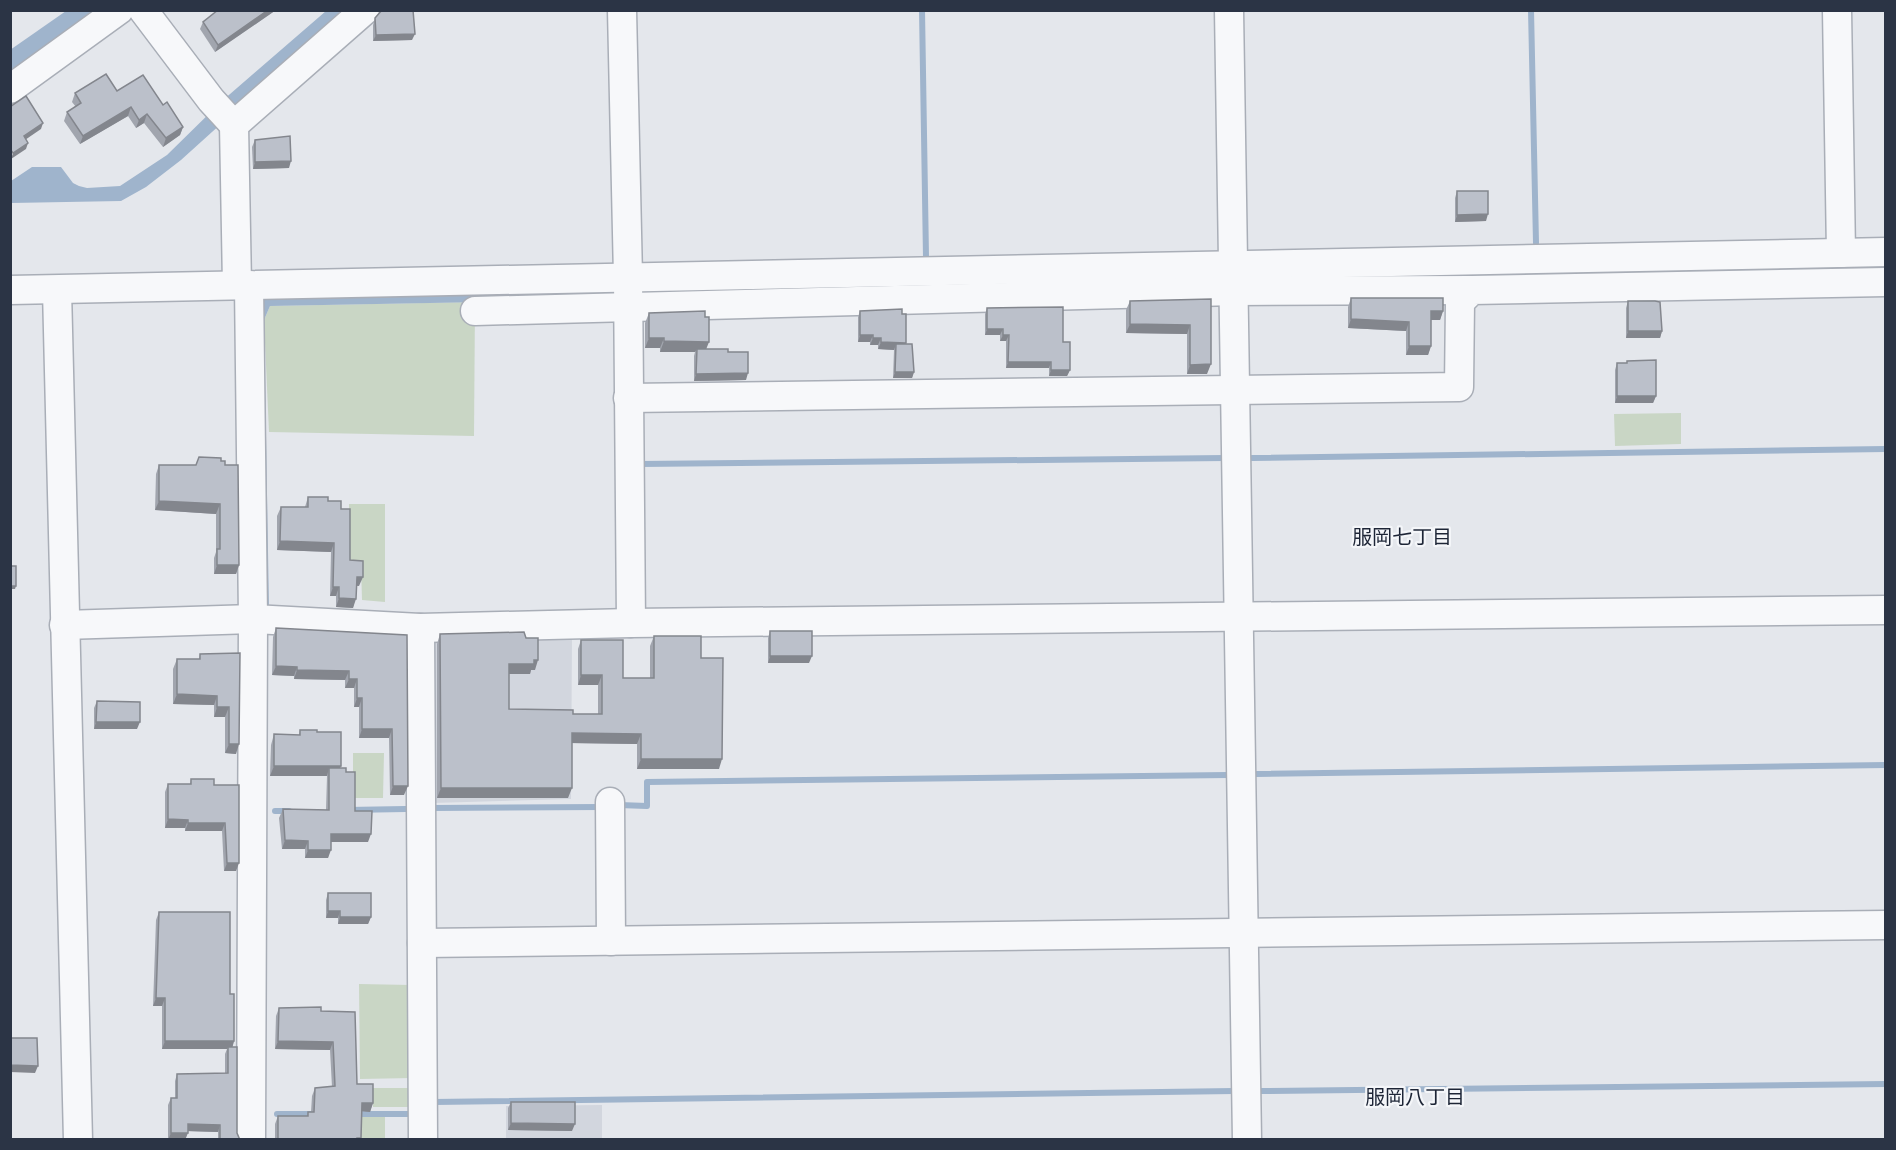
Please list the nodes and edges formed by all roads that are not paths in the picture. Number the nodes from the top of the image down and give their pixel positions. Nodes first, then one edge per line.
1 (119, 10) edge
2 (143, 10) edge
3 (365, 10) edge
4 (622, 10) edge
5 (1229, 10) edge
6 (1837, 10) edge
7 (10, 89) edge
8 (227, 117) junction
9 (1886, 252) edge
10 (1841, 253) junction
11 (628, 277) junction
12 (1235, 282) junction
13 (1886, 282) edge
14 (243, 285) junction
15 (10, 290) edge
16 (57, 290) junction
17 (1472, 290) junction
18 (628, 308) junction
19 (475, 311) dead end
20 (1236, 390) junction
21 (628, 398) junction
22 (1886, 610) edge
23 (1240, 616) junction
24 (253, 619) junction
25 (631, 623) junction
26 (64, 625) junction
27 (420, 628) junction
28 (610, 802) dead end
29 (1886, 925) edge
30 (1244, 933) junction
31 (611, 941) junction
32 (422, 944) junction
33 (78, 1140) edge
34 (251, 1140) edge
35 (423, 1140) edge
36 (1247, 1140) edge

1 - 7 street
2 - 8 street
3 - 8 street
4 - 11 street
5 - 12 street
6 - 10 street
8 - 14 street
9 - 10 street
10 - 12 street
11 - 12 street
11 - 14 street
11 - 18 street
12 - 17 street
12 - 18 street
12 - 20 street
13 - 17 street
14 - 16 street
14 - 24 street
15 - 16 street
16 - 26 street
17 - 20 street
18 - 19 street
18 - 21 street
20 - 21 street
20 - 23 street
21 - 25 street
22 - 23 street
23 - 25 street
23 - 30 street
24 - 26 street
24 - 27 street
24 - 34 street
25 - 27 street
26 - 33 street
27 - 32 street
28 - 31 street
29 - 30 street
30 - 31 street
30 - 36 street
31 - 32 street
32 - 35 street

